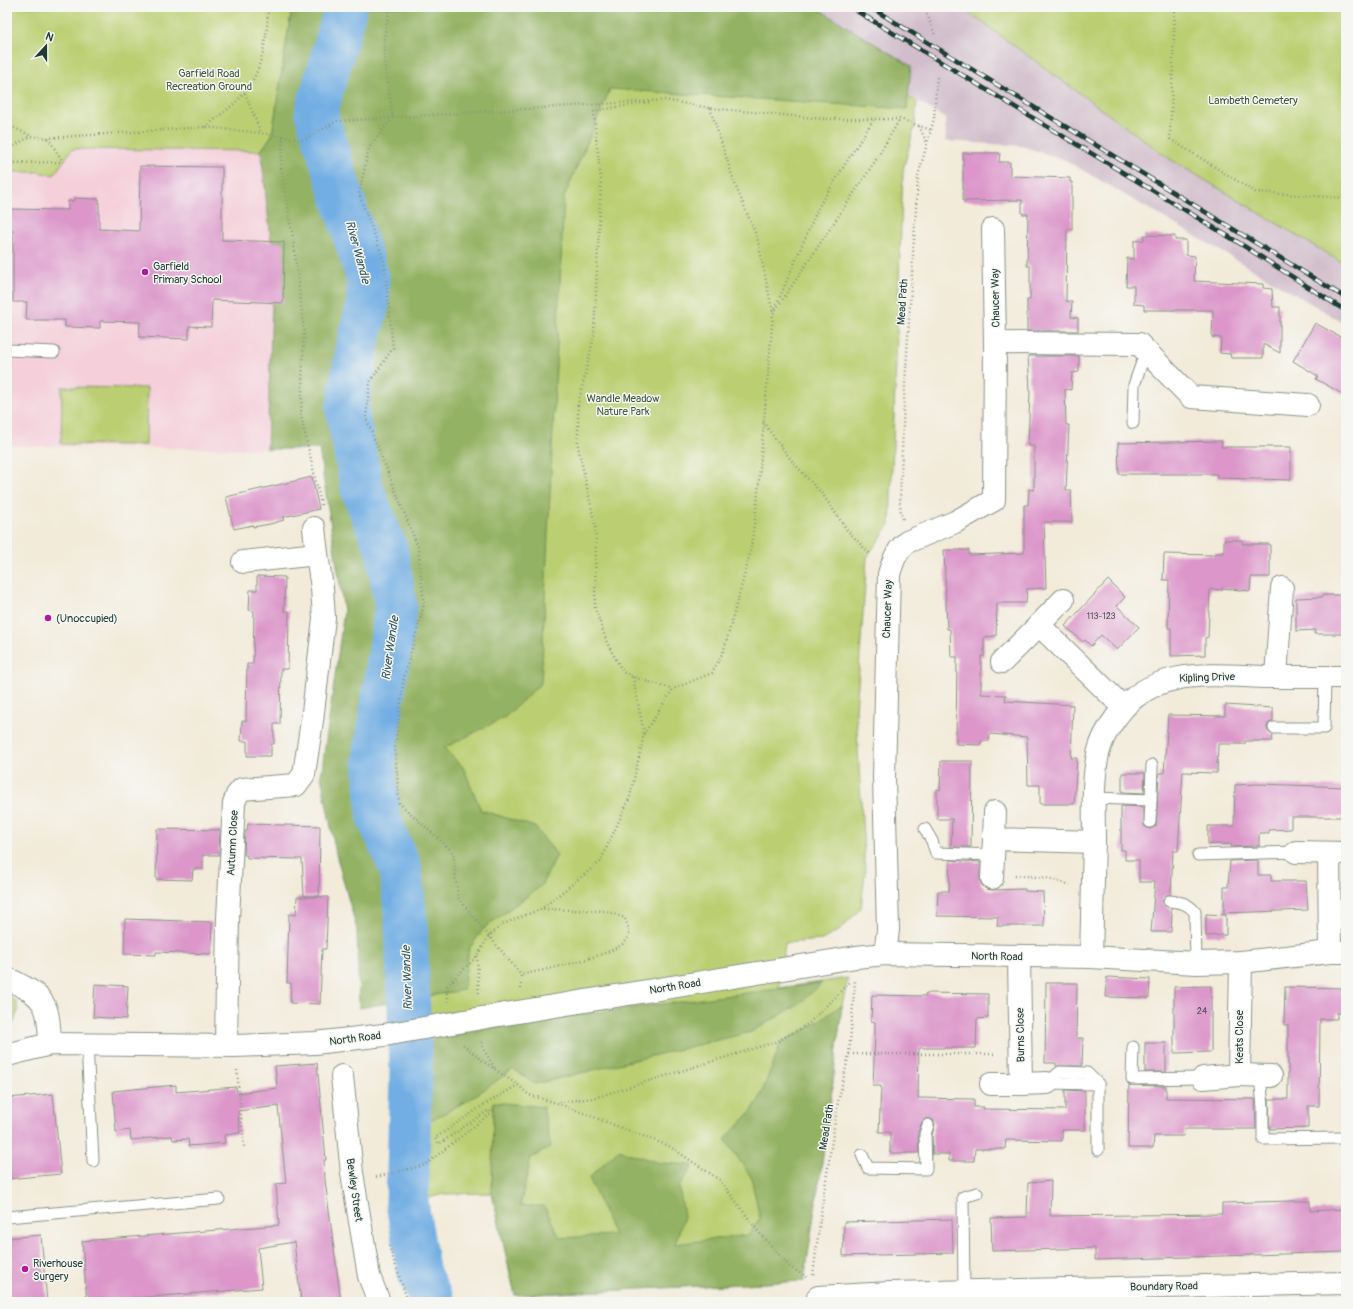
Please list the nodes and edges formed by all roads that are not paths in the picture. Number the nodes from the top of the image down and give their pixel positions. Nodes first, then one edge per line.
1 (993, 230) dead end
2 (995, 343) junction
3 (7, 350) edge
4 (1146, 351) junction
5 (54, 352) dead end
6 (1308, 405) dead end
7 (1133, 423) dead end
8 (314, 528) road end
9 (317, 554) junction
10 (243, 562) dead end
11 (1282, 588) dead end
12 (1063, 600) dead end
13 (1039, 625) junction
14 (1002, 662) dead end
15 (1276, 677) junction
16 (1335, 677) edge
17 (1123, 707) junction
18 (1274, 728) dead end
19 (1152, 765) dead end
20 (1094, 798) junction
21 (1151, 800) junction
22 (995, 812) dead end
23 (1150, 822) dead end
24 (925, 829) dead end
25 (1094, 842) junction
26 (1296, 852) joint
27 (1338, 853) edge
28 (1198, 856) dead end
29 (993, 862) junction
30 (1170, 901) dead end
31 (1338, 952) edge
32 (885, 954) junction
33 (1019, 956) junction
34 (1090, 957) junction
35 (1241, 962) junction
36 (1196, 963) junction
37 (7, 979) edge
38 (50, 1044) junction
39 (87, 1044) junction
40 (226, 1045) junction
41 (1133, 1047) dead end
42 (7, 1055) edge
43 (342, 1076) dead end
44 (1257, 1076) junction
45 (1203, 1078) joint
46 (1047, 1082) joint
47 (991, 1084) dead end
48 (1021, 1084) junction
49 (928, 1125) dead end
50 (1342, 1138) dead end
51 (1098, 1150) dead end
52 (862, 1155) dead end
53 (93, 1161) dead end
54 (977, 1193) dead end
55 (218, 1198) dead end
56 (7, 1217) edge
57 (1346, 1283) edge
58 (964, 1291) junction
59 (1072, 1295) edge
60 (379, 1302) edge
61 (819, 1302) edge

1 - 2 street, Chaucer Way
2 - 4 street
2 - 32 street, Chaucer Way
3 - 5 lane
4 - 6 street
4 - 7 lane
8 - 9 street, Autumn Close
9 - 10 street
9 - 40 street, Autumn Close
11 - 15 street
12 - 13 street
13 - 14 street
13 - 17 street
15 - 16 street, Kipling Drive
15 - 17 street, Kipling Drive
16 - 18 lane
17 - 20 street, Kipling Drive
19 - 21 lane
20 - 21 lane
20 - 25 street, Kipling Drive
21 - 23 lane
22 - 29 street
24 - 29 lane
25 - 29 street
25 - 34 street, Kipling Drive
26 - 27 street
26 - 28 lane
27 - 31 street
30 - 36 lane
31 - 35 street, North Road
32 - 33 street, North Road
32 - 40 street, North Road, bridge
33 - 34 street, North Road
33 - 48 street, Burns Close
34 - 36 street, North Road
35 - 36 street, North Road
35 - 44 street, Keats Close
37 - 38 street
38 - 39 street, North Road
38 - 42 street, North Road
39 - 40 street, North Road
39 - 53 lane
41 - 45 lane
43 - 60 street, Bewley Street
44 - 45 street, Keats Close
44 - 50 lane
46 - 48 street
46 - 51 lane
47 - 48 street
49 - 52 lane
54 - 58 lane
55 - 56 lane
57 - 59 street, Boundary Road
58 - 59 street, Boundary Road
58 - 61 street, Boundary Road

